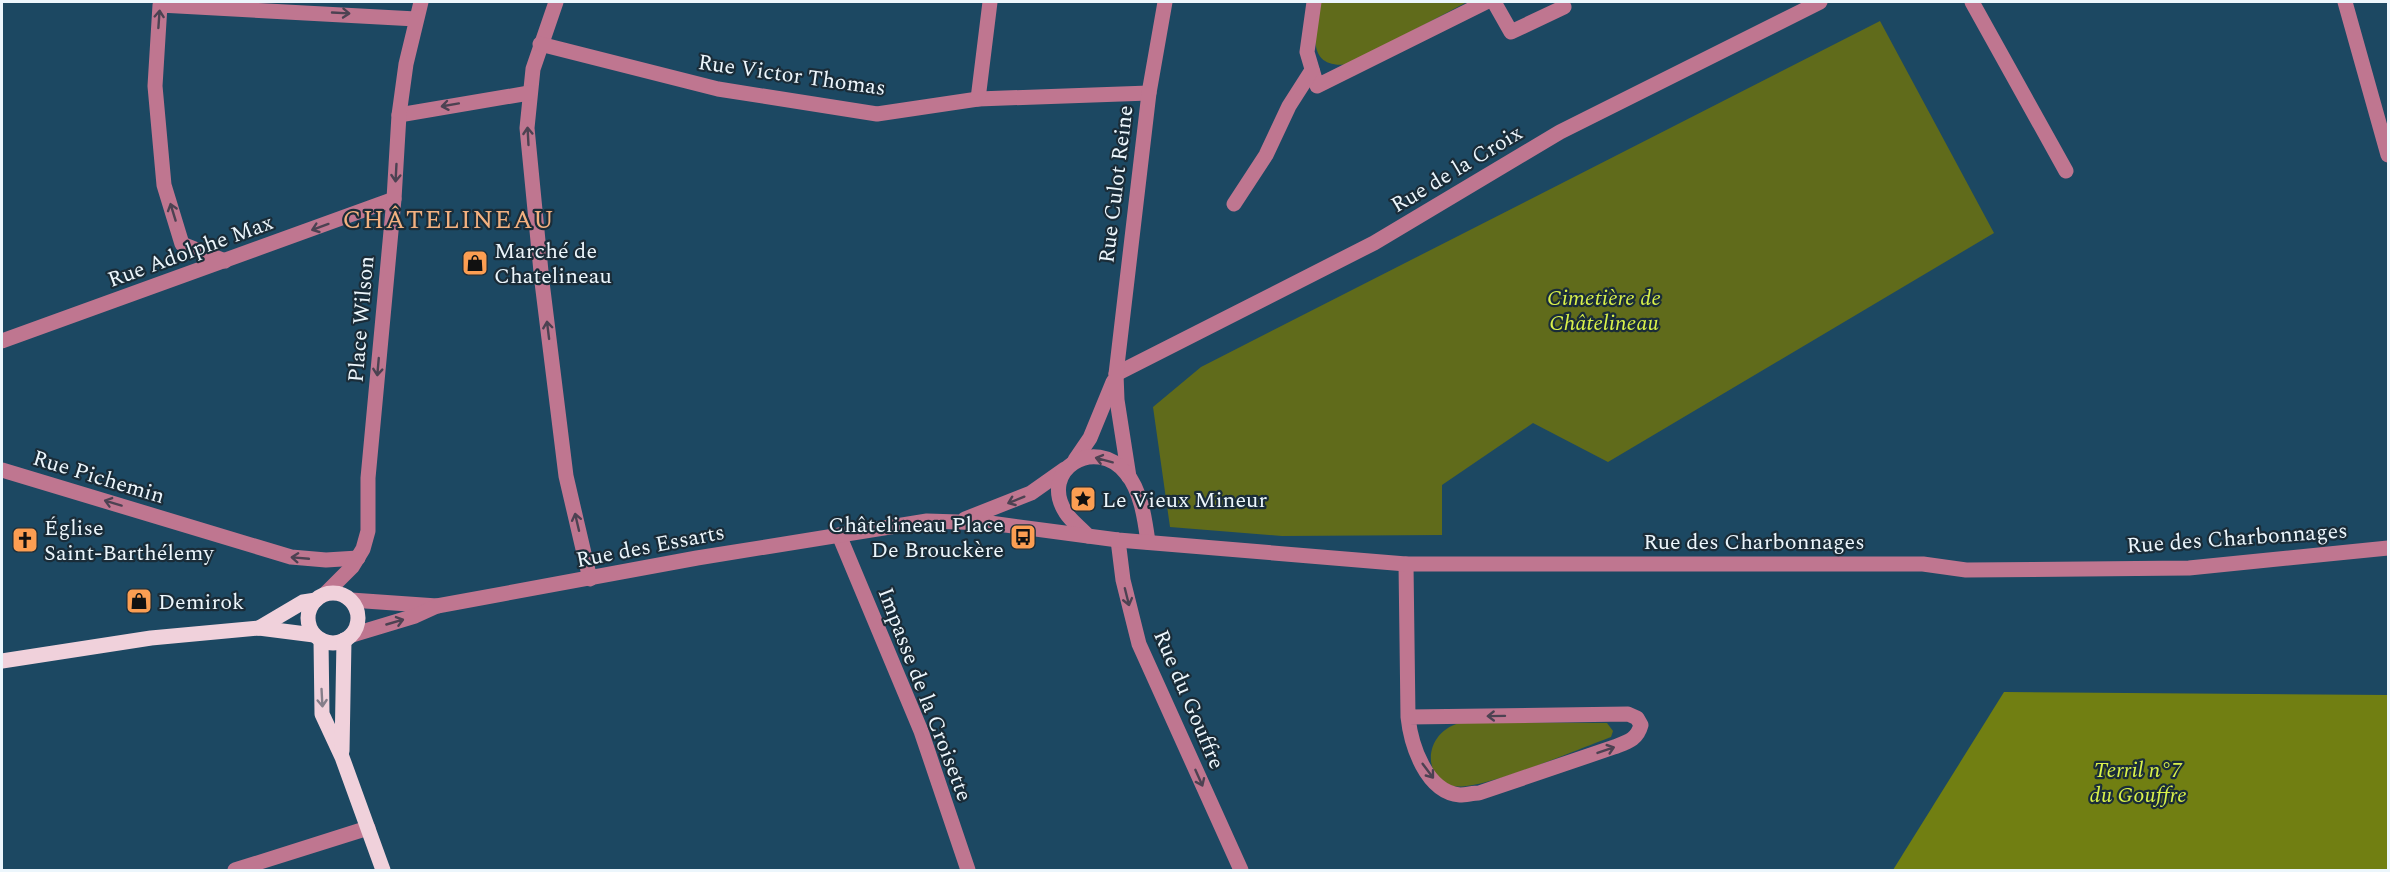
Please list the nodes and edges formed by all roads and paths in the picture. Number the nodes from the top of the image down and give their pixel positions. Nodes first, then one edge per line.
1 (421, 2) edge
2 (556, 2) edge
3 (990, 2) edge
4 (1165, 2) edge
5 (1314, 2) edge
6 (1486, 2) edge
7 (1494, 2) edge
8 (1820, 2) edge
9 (1972, 2) edge
10 (2345, 2) edge
11 (1564, 7) dead end
12 (416, 19) junction
13 (540, 45) junction
14 (1312, 70) junction
15 (529, 93) junction
16 (1149, 93) junction
17 (978, 99) junction
18 (399, 115) junction
19 (2388, 155) edge
20 (2066, 171) dead end
21 (394, 200) junction
22 (1234, 204) dead end
23 (225, 261) junction
24 (2, 341) edge
25 (1116, 374) junction
26 (1070, 464) junction
27 (2, 470) edge
28 (1129, 477) junction
29 (960, 522) junction
30 (839, 535) junction
31 (1088, 536) junction
32 (1118, 540) junction
33 (1148, 542) junction
34 (2388, 548) edge
35 (358, 558) junction
36 (1406, 564) junction
37 (590, 579) junction
38 (321, 596) junction
39 (351, 600) junction
40 (437, 606) junction
41 (259, 628) junction
42 (317, 637) junction
43 (348, 638) junction
44 (2, 661) edge
45 (1408, 717) junction
46 (342, 757) junction
47 (368, 828) junction
48 (235, 870) edge
49 (383, 870) edge
50 (968, 870) edge
51 (1241, 870) edge

1 - 12 street, Place Wilson
2 - 13 street
3 - 17 street
4 - 16 street, Rue Culot Reine
5 - 14 street
6 - 14 street
7 - 11 street
8 - 25 street, Rue de la Croix
9 - 20 street
10 - 19 street
12 - 18 street, Place Wilson
23 -> 12 street
13 - 15 street
13 - 17 street, Rue Victor Thomas
14 - 22 street
15 -> 18 street
37 -> 15 street
16 - 17 street, Rue Victor Thomas
16 - 25 street, Rue Culot Reine
18 -> 21 street, Place Wilson
21 -> 23 street, Rue Adolphe Max
21 -> 35 street, Place Wilson
23 - 24 street, Rue Adolphe Max
25 - 26 street
25 - 28 street
28 -> 26 street
26 -> 29 street
26 - 31 street
35 -> 27 street, Rue Pichemin
28 - 33 street
29 - 30 street, Rue des Essarts
29 - 31 street, Rue des Essarts
30 - 37 street, Rue des Essarts
30 - 50 street, Impasse de la Croisette
31 - 32 street, Rue des Charbonnages
32 - 33 street, Rue des Charbonnages
32 -> 51 street, Rue du Gouffre
33 - 36 street, Rue des Charbonnages
34 - 36 street, Rue des Charbonnages
35 - 38 street, Place Wilson
36 - 45 street
37 - 40 street, Rue des Essarts
38 - 39 main road
38 - 41 main road
38 - 42 main road
39 - 40 street
39 - 43 main road
43 -> 40 street, Rue des Essarts
41 - 42 main road
41 - 44 main road
42 - 43 main road
42 -> 46 main road
43 - 46 main road
45 -> 45 street
46 - 47 main road
47 - 48 street
47 - 49 main road

